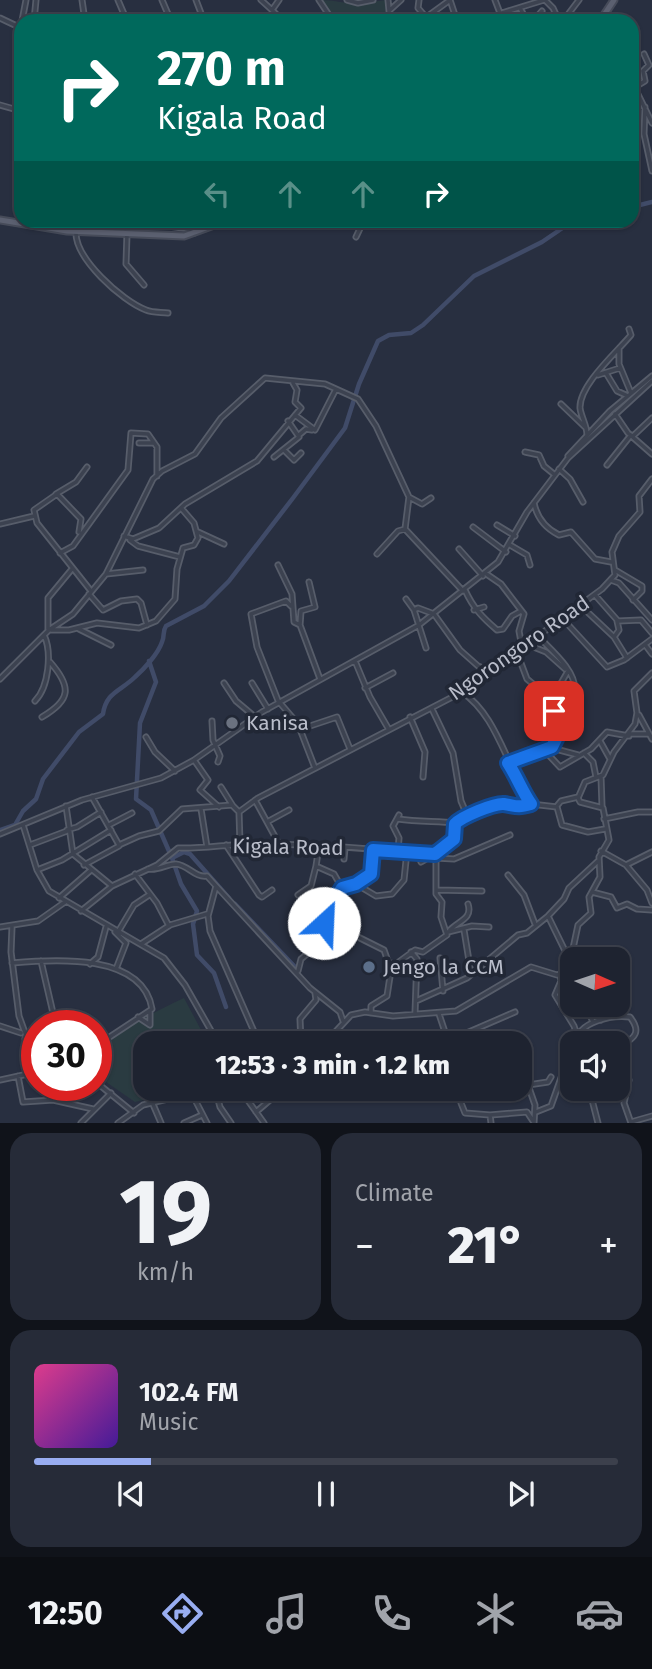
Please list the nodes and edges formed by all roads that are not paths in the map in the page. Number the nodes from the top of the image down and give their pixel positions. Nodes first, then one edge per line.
1 (261, 0) edge
2 (279, 0) edge
3 (347, 0) edge
4 (373, 0) edge
5 (388, 0) edge
6 (495, 0) edge
7 (544, 0) edge
8 (579, 0) edge
9 (399, 1) edge
10 (520, 8) junction
11 (272, 10) junction
12 (542, 11) dead end
13 (502, 13) joint
14 (276, 14) edge
15 (431, 14) edge
16 (455, 14) edge
17 (523, 14) edge
18 (539, 14) edge
19 (557, 14) edge
20 (567, 14) edge
21 (644, 54) dead end
22 (639, 82) edge
23 (640, 96) edge
24 (645, 107) junction
25 (652, 122) edge
26 (652, 171) edge
27 (62, 228) edge
28 (108, 228) edge
29 (170, 228) edge
30 (192, 228) edge
31 (204, 228) edge
32 (360, 228) edge
33 (101, 229) junction
34 (76, 231) junction
35 (127, 232) junction
36 (193, 232) junction
37 (356, 237) dead end
38 (144, 285) dead end
39 (168, 313) dead end
40 (629, 329) dead end
41 (619, 348) junction
42 (620, 368) junction
43 (606, 373) junction
44 (596, 375) junction
45 (652, 378) edge
46 (292, 382) junction
47 (336, 389) junction
48 (630, 395) junction
49 (561, 404) dead end
50 (615, 414) junction
51 (295, 415) junction
52 (652, 419) edge
53 (288, 421) junction
54 (312, 430) junction
55 (588, 432) junction
56 (299, 435) junction
57 (632, 436) junction
58 (139, 443) dead end
59 (156, 444) junction
60 (284, 450) junction
61 (525, 452) dead end
62 (301, 453) dead end
63 (652, 454) edge
64 (274, 457) dead end
65 (568, 458) junction
66 (607, 465) dead end
67 (87, 467) dead end
68 (559, 469) junction
69 (555, 475) junction
70 (156, 476) junction
71 (652, 479) edge
72 (56, 494) junction
73 (409, 497) junction
74 (431, 499) dead end
75 (583, 502) dead end
76 (534, 503) junction
77 (182, 508) junction
78 (34, 516) junction
79 (0, 524) edge
80 (497, 525) dead end
81 (473, 527) dead end
82 (405, 529) junction
83 (198, 532) junction
84 (79, 534) junction
85 (515, 536) junction
86 (127, 538) junction
87 (224, 544) dead end
88 (510, 545) junction
89 (459, 549) dead end
90 (60, 552) junction
91 (506, 552) junction
92 (377, 554) dead end
93 (180, 557) junction
94 (611, 562) junction
95 (278, 565) dead end
96 (530, 565) dead end
97 (73, 569) junction
98 (143, 570) dead end
99 (615, 570) junction
100 (106, 574) junction
101 (484, 574) junction
102 (611, 580) junction
103 (309, 582) dead end
104 (464, 591) junction
105 (90, 592) junction
106 (595, 595) junction
107 (406, 599) dead end
108 (633, 600) junction
109 (580, 605) junction
110 (291, 606) junction
111 (484, 607) dead end
112 (414, 610) junction
113 (474, 610) junction
114 (521, 611) junction
115 (434, 614) junction
116 (562, 618) junction
117 (652, 620) edge
118 (618, 621) junction
119 (147, 625) junction
120 (300, 625) junction
121 (419, 625) junction
122 (77, 628) junction
123 (47, 632) junction
124 (652, 632) edge
125 (538, 636) junction
126 (614, 637) junction
127 (652, 639) edge
128 (111, 645) dead end
129 (524, 646) junction
130 (646, 646) junction
131 (426, 649) dead end
132 (516, 650) junction
133 (652, 654) edge
134 (627, 658) junction
135 (355, 661) junction
136 (50, 662) junction
137 (490, 671) junction
138 (568, 672) junction
139 (393, 673) dead end
140 (652, 673) edge
141 (0, 679) edge
142 (320, 680) junction
143 (223, 682) dead end
144 (252, 683) dead end
145 (366, 688) junction
146 (462, 692) junction
147 (35, 701) dead end
148 (279, 703) junction
149 (549, 704) junction
150 (268, 709) junction
151 (432, 709) junction
152 (567, 712) dead end
153 (638, 713) junction
154 (256, 717) junction
155 (410, 717) junction
156 (42, 718) dead end
157 (212, 721) dead end
158 (298, 724) junction
159 (389, 729) junction
160 (648, 734) junction
161 (629, 735) junction
162 (146, 737) dead end
163 (652, 739) edge
164 (600, 741) junction
165 (215, 746) junction
166 (552, 747) junction
167 (350, 749) junction
168 (544, 750) junction
169 (584, 752) junction
170 (578, 755) junction
171 (610, 759) junction
172 (194, 760) junction
173 (218, 762) dead end
174 (508, 763) junction
175 (315, 768) junction
176 (175, 771) junction
177 (423, 777) dead end
178 (598, 778) junction
179 (221, 787) dead end
180 (92, 797) junction
181 (579, 797) junction
182 (255, 800) junction
183 (531, 804) junction
184 (66, 806) junction
185 (233, 806) junction
186 (219, 807) junction
187 (556, 807) junction
188 (603, 807) junction
189 (201, 809) junction
190 (289, 810) dead end
191 (100, 812) junction
192 (239, 812) junction
193 (652, 812) edge
194 (132, 813) dead end
195 (468, 816) junction
196 (604, 819) junction
197 (267, 822) junction
198 (456, 822) junction
199 (23, 825) junction
200 (108, 825) junction
201 (605, 829) junction
202 (67, 830) junction
203 (111, 830) junction
204 (0, 834) edge
205 (510, 835) dead end
206 (240, 844) junction
207 (279, 844) junction
208 (120, 845) junction
209 (226, 845) junction
210 (29, 846) junction
211 (319, 846) junction
212 (207, 847) junction
213 (345, 848) junction
214 (373, 850) junction
215 (398, 851) junction
216 (407, 851) junction
217 (601, 851) junction
218 (652, 852) edge
219 (73, 854) junction
220 (434, 856) junction
221 (344, 859) dead end
222 (598, 861) junction
223 (421, 862) dead end
224 (626, 864) junction
225 (84, 865) junction
226 (316, 866) junction
227 (148, 869) junction
228 (37, 870) junction
229 (91, 870) junction
230 (135, 874) junction
231 (508, 875) dead end
232 (356, 884) junction
233 (112, 886) junction
234 (216, 886) junction
235 (342, 888) junction
236 (272, 890) dead end
237 (437, 890) junction
238 (482, 891) dead end
239 (592, 892) junction
240 (150, 895) junction
241 (298, 895) dead end
242 (59, 898) junction
243 (65, 902) junction
244 (652, 902) edge
245 (468, 904) dead end
246 (651, 910) edge
247 (81, 911) junction
248 (209, 913) junction
249 (548, 916) junction
250 (535, 924) junction
251 (106, 926) junction
252 (169, 926) junction
253 (0, 927) edge
254 (12, 927) junction
255 (325, 927) junction
256 (489, 927) dead end
257 (464, 930) junction
258 (116, 931) junction
259 (448, 932) junction
260 (126, 943) junction
261 (140, 943) junction
262 (563, 947) edge
263 (573, 947) edge
264 (411, 951) junction
265 (440, 958) dead end
266 (41, 961) junction
267 (12, 963) junction
268 (390, 963) junction
269 (89, 965) junction
270 (116, 969) junction
271 (298, 974) junction
272 (471, 974) junction
273 (560, 976) edge
274 (560, 983) edge
275 (314, 991) junction
276 (442, 991) junction
277 (416, 1002) junction
278 (560, 1003) edge
279 (52, 1010) edge
280 (150, 1011) junction
281 (514, 1012) dead end
282 (371, 1013) junction
283 (415, 1013) junction
284 (439, 1014) junction
285 (138, 1017) junction
286 (568, 1017) edge
287 (591, 1017) edge
288 (597, 1017) edge
289 (21, 1018) edge
290 (601, 1020) junction
291 (343, 1021) junction
292 (593, 1023) junction
293 (0, 1026) edge
294 (575, 1028) junction
295 (582, 1029) joint
296 (211, 1031) edge
297 (254, 1031) edge
298 (299, 1031) edge
299 (335, 1031) edge
300 (444, 1031) edge
301 (472, 1031) edge
302 (576, 1031) edge
303 (21, 1035) edge
304 (112, 1035) edge
305 (630, 1040) edge
306 (21, 1075) edge
307 (18, 1076) junction
308 (551, 1077) dead end
309 (0, 1080) edge
310 (560, 1081) edge
311 (112, 1094) edge
312 (103, 1101) edge
313 (156, 1101) edge
314 (195, 1101) edge
315 (218, 1101) edge
316 (248, 1101) edge
317 (269, 1101) edge
318 (461, 1101) edge
319 (592, 1101) edge
320 (625, 1101) edge
321 (152, 1102) junction
322 (93, 1110) junction
323 (536, 1112) junction
324 (256, 1113) junction
325 (134, 1114) junction
326 (202, 1115) junction
327 (489, 1115) junction
328 (652, 1116) edge
329 (81, 1123) edge
330 (118, 1123) edge
331 (161, 1123) edge
332 (184, 1123) edge
333 (206, 1123) edge
334 (231, 1123) edge
335 (264, 1123) edge
336 (491, 1123) edge
337 (534, 1123) edge
338 (598, 1123) edge
339 (630, 1123) edge

1 - 11 street
2 - 11 street
3 - 4 street
5 - 9 street
6 - 13 street
7 - 10 street
7 - 19 street
8 - 20 street
10 - 13 street
10 - 17 street
11 - 14 street
12 - 18 street
15 - 16 street
21 - 22 street
23 - 24 street
24 - 25 street
24 - 26 street
27 - 34 main road
28 - 33 street
29 - 36 street
30 - 36 street
31 - 36 main road
32 - 37 street
33 - 34 main road
33 - 35 main road
34 - 39 street
35 - 36 main road
35 - 38 street
40 - 41 street
41 - 42 street
41 - 44 street
42 - 43 street
42 - 48 street
43 - 44 street
43 - 48 street
44 - 55 street
45 - 48 street
45 - 50 street
46 - 47 street
46 - 51 street
46 - 70 street
47 - 54 street
47 - 73 street
48 - 55 street
49 - 55 street
50 - 57 street
50 - 65 street
51 - 53 street
51 - 54 street
52 - 57 street
53 - 56 street
53 - 77 street
54 - 56 street
55 - 65 street
56 - 60 street
57 - 63 street
57 - 66 street
58 - 59 street
59 - 70 street
59 - 84 street
60 - 62 street
60 - 64 street
61 - 69 street
65 - 68 street
67 - 72 street
68 - 69 street
68 - 75 street
69 - 76 street
70 - 86 street
71 - 94 street
72 - 78 street
72 - 84 street
73 - 74 street
73 - 82 street
76 - 85 street
76 - 94 street
77 - 83 street
77 - 86 street
78 - 79 street
78 - 90 street
80 - 85 street
81 - 91 street
82 - 92 street
82 - 104 street
83 - 87 street
83 - 93 street
84 - 90 street
85 - 88 street
86 - 93 street
86 - 100 street
88 - 91 street
88 - 96 street
89 - 101 street
90 - 97 street
91 - 101 street
93 - 119 street
94 - 99 street
95 - 110 street
97 - 105 street
97 - 123 street
98 - 100 street
99 - 102 street, Ngorongoro Road
99 - 108 street
100 - 105 street
101 - 104 street
101 - 114 street
102 - 106 street, Ngorongoro Road
102 - 108 street
103 - 120 street
104 - 113 street
104 - 115 street
105 - 119 street
105 - 123 street
106 - 109 street, Ngorongoro Road
106 - 118 street
107 - 112 street
108 - 117 street
109 - 116 street, Ngorongoro Road
109 - 126 street
110 - 120 street
110 - 148 street
111 - 113 street
112 - 115 street
112 - 121 street
113 - 114 street
114 - 129 street
115 - 121 street
115 - 137 street
116 - 125 street, Ngorongoro Road
116 - 134 street
118 - 124 street
118 - 126 street
119 - 122 street
120 - 142 street
121 - 131 street
121 - 135 street
122 - 123 street
122 - 128 street
123 - 136 street
123 - 141 street
125 - 129 street, Ngorongoro Road
125 - 138 street
126 - 134 street
127 - 130 street
129 - 132 street, Ngorongoro Road
129 - 138 street
130 - 133 street
130 - 134 street
132 - 137 street, Ngorongoro Road
132 - 149 street
135 - 142 street
135 - 145 street
136 - 147 street
136 - 156 street
137 - 146 street, Ngorongoro Road
138 - 149 street
138 - 152 street
139 - 145 street
140 - 153 street
142 - 148 street
143 - 154 street
144 - 150 street
145 - 159 street
146 - 151 street, Ngorongoro Road
146 - 174 street
148 - 150 street
148 - 158 street
149 - 166 street
150 - 154 street
151 - 155 street, Ngorongoro Road
151 - 195 street
153 - 160 street
153 - 161 street
154 - 165 street
155 - 159 street, Ngorongoro Road
155 - 177 street
157 - 165 street
158 - 167 street
158 - 175 street
159 - 167 street, Ngorongoro Road
160 - 161 street
160 - 163 street
161 - 164 street
161 - 171 street
162 - 176 street
164 - 169 street
164 - 171 street
165 - 172 street
165 - 173 street
166 - 168 street
166 - 170 street
167 - 175 street, Ngorongoro Road
168 - 170 street
168 - 174 street
169 - 170 street
169 - 178 street
171 - 178 street
172 - 176 street
172 - 186 street
174 - 183 street
175 - 182 street, Ngorongoro Road
176 - 180 street
178 - 181 street
178 - 188 street
179 - 185 street
180 - 184 street
180 - 191 street
181 - 187 street
181 - 188 street
182 - 192 street, Ngorongoro Road
182 - 197 street
183 - 187 street
183 - 195 street
184 - 199 street
184 - 202 street
185 - 186 street
185 - 192 street
186 - 189 street
187 - 201 street
188 - 196 street
189 - 208 street
189 - 212 street
190 - 197 street
191 - 200 street
191 - 202 street
192 - 206 street
193 - 196 street
194 - 200 street
195 - 198 street
196 - 201 street
197 - 207 street
198 - 215 street
198 - 220 street
199 - 204 street
199 - 210 street
200 - 203 street
201 - 217 street
202 - 210 street
202 - 219 street
203 - 208 street
203 - 219 street
205 - 220 street
206 - 207 street, Kigala Road
206 - 209 street, Kigala Road
207 - 211 street, Kigala Road
208 - 225 street
209 - 212 street, Kigala Road
209 - 236 street
210 - 228 street
211 - 213 street, Kigala Road
211 - 226 street
212 - 227 street, Kigala Road
213 - 214 street, Kigala Road
213 - 221 street
214 - 215 street, Kigala Road
214 - 232 street
215 - 216 street, Kigala Road
216 - 220 street, Kigala Road
216 - 232 street
217 - 222 street
217 - 224 street
218 - 224 street
219 - 225 street
219 - 228 street
220 - 223 street
220 - 237 street
222 - 239 street
222 - 249 street
224 - 244 street
225 - 229 street
226 - 235 street
226 - 241 street
227 - 230 street, Kigala Road
227 - 234 street
228 - 242 street
229 - 233 street
229 - 242 street
230 - 233 street, Kigala Road
230 - 240 street
231 - 250 street
232 - 235 street
233 - 247 street, Kigala Road
234 - 248 street
234 - 271 street
235 - 255 street
237 - 238 street
237 - 259 street
239 - 246 street
239 - 263 street
240 - 252 street
240 - 258 street
242 - 243 street
243 - 247 street
243 - 254 street
244 - 246 street
245 - 259 street
247 - 251 street
248 - 252 street
248 - 297 street
249 - 250 street
249 - 262 street
250 - 272 street
251 - 258 street
251 - 269 street
252 - 261 street
253 - 254 street
254 - 267 street
255 - 268 street
255 - 271 street
256 - 257 street
257 - 259 street
257 - 272 street
258 - 260 street
258 - 261 street
259 - 264 street
260 - 261 street
260 - 270 street
261 - 296 street
264 - 268 street
264 - 277 street
265 - 276 street
266 - 267 street
266 - 269 street
266 - 279 street
267 - 289 street
268 - 282 street
269 - 270 street
270 - 280 street
271 - 275 street
272 - 276 street
273 - 284 street
274 - 278 street
275 - 291 street
275 - 298 street
276 - 277 street
277 - 283 street
280 - 285 street
280 - 285 street
281 - 301 street
282 - 283 street
282 - 291 street
283 - 284 street
284 - 300 street
285 - 304 street
286 - 294 street
287 - 292 street
288 - 290 street
290 - 292 street
290 - 305 street
291 - 299 street
292 - 295 street
293 - 303 street
294 - 295 street
294 - 302 street
306 - 307 street
307 - 309 street
307 - 322 street
308 - 323 street
310 - 323 street
311 - 325 street
312 - 322 street
313 - 321 street
314 - 326 street
315 - 334 street
316 - 324 street
317 - 324 street
318 - 327 street
319 - 338 street
320 - 339 street
321 - 325 street
321 - 331 street
322 - 329 street
323 - 337 street
324 - 335 street
325 - 330 street
326 - 332 street
326 - 333 street
327 - 336 street
327 - 337 street
328 - 339 street

